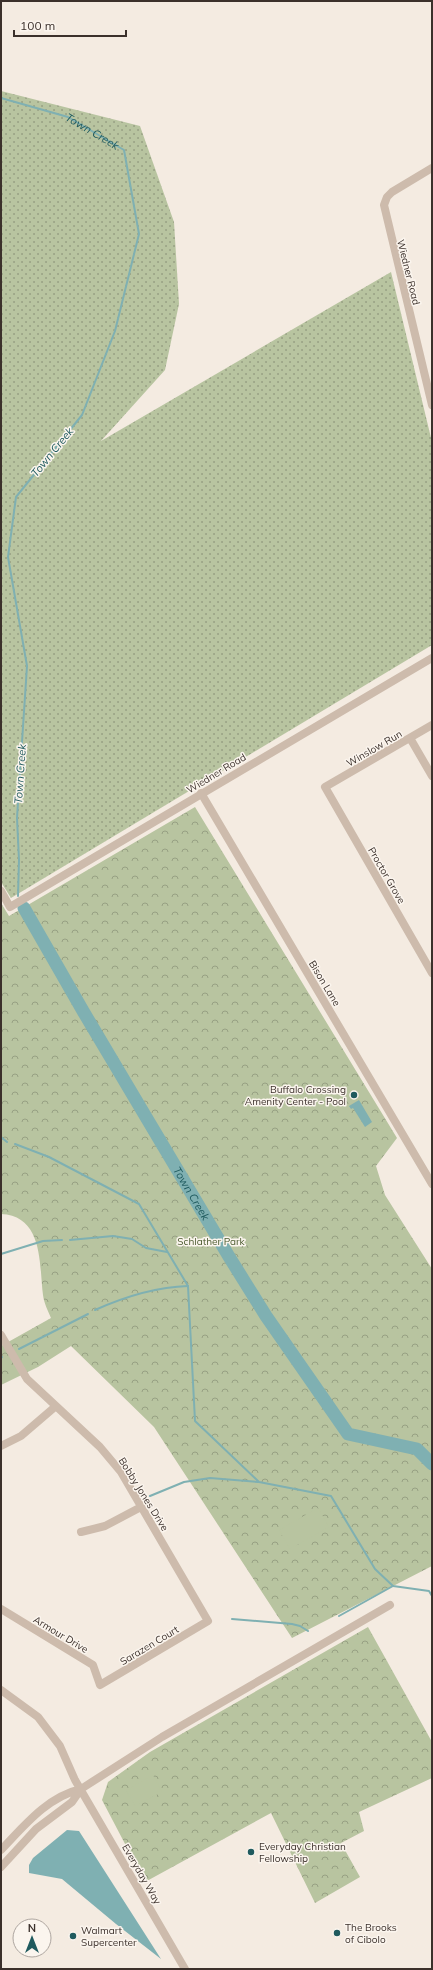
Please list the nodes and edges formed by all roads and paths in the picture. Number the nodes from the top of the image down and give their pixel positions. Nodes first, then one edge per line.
1 (432, 168) edge
2 (432, 405) edge
3 (432, 658) edge
4 (432, 725) edge
5 (410, 738) junction
6 (432, 776) edge
7 (325, 787) joint
8 (202, 793) junction
9 (1, 891) edge
10 (432, 973) edge
11 (432, 1184) edge
12 (1, 1335) edge
13 (56, 1406) junction
14 (1, 1446) edge
15 (141, 1507) junction
16 (81, 1532) dead end
17 (390, 1605) dead end
18 (1, 1609) edge
19 (208, 1621) joint
20 (100, 1685) joint
21 (1, 1690) edge
22 (81, 1789) junction
23 (1, 1850) edge
24 (1, 1867) edge
25 (185, 1969) edge

1 - 2 street, Wiedner Road
3 - 8 street, Wiedner Road
4 - 5 street, Winslow Run
5 - 6 street
5 - 7 street, Winslow Run
7 - 10 street, Proctor Grove
8 - 9 street, Wiedner Road
8 - 11 street, Bison Lane
12 - 13 street, Bobby Jones Drive
13 - 14 street
13 - 15 street, Bobby Jones Drive
15 - 16 street
15 - 19 street, Bobby Jones Drive
17 - 22 street
18 - 20 street, Armour Drive
19 - 20 street, Sarazen Court
21 - 22 street, Everyday Way
22 - 23 street
22 - 24 street
22 - 25 street, Everyday Way

